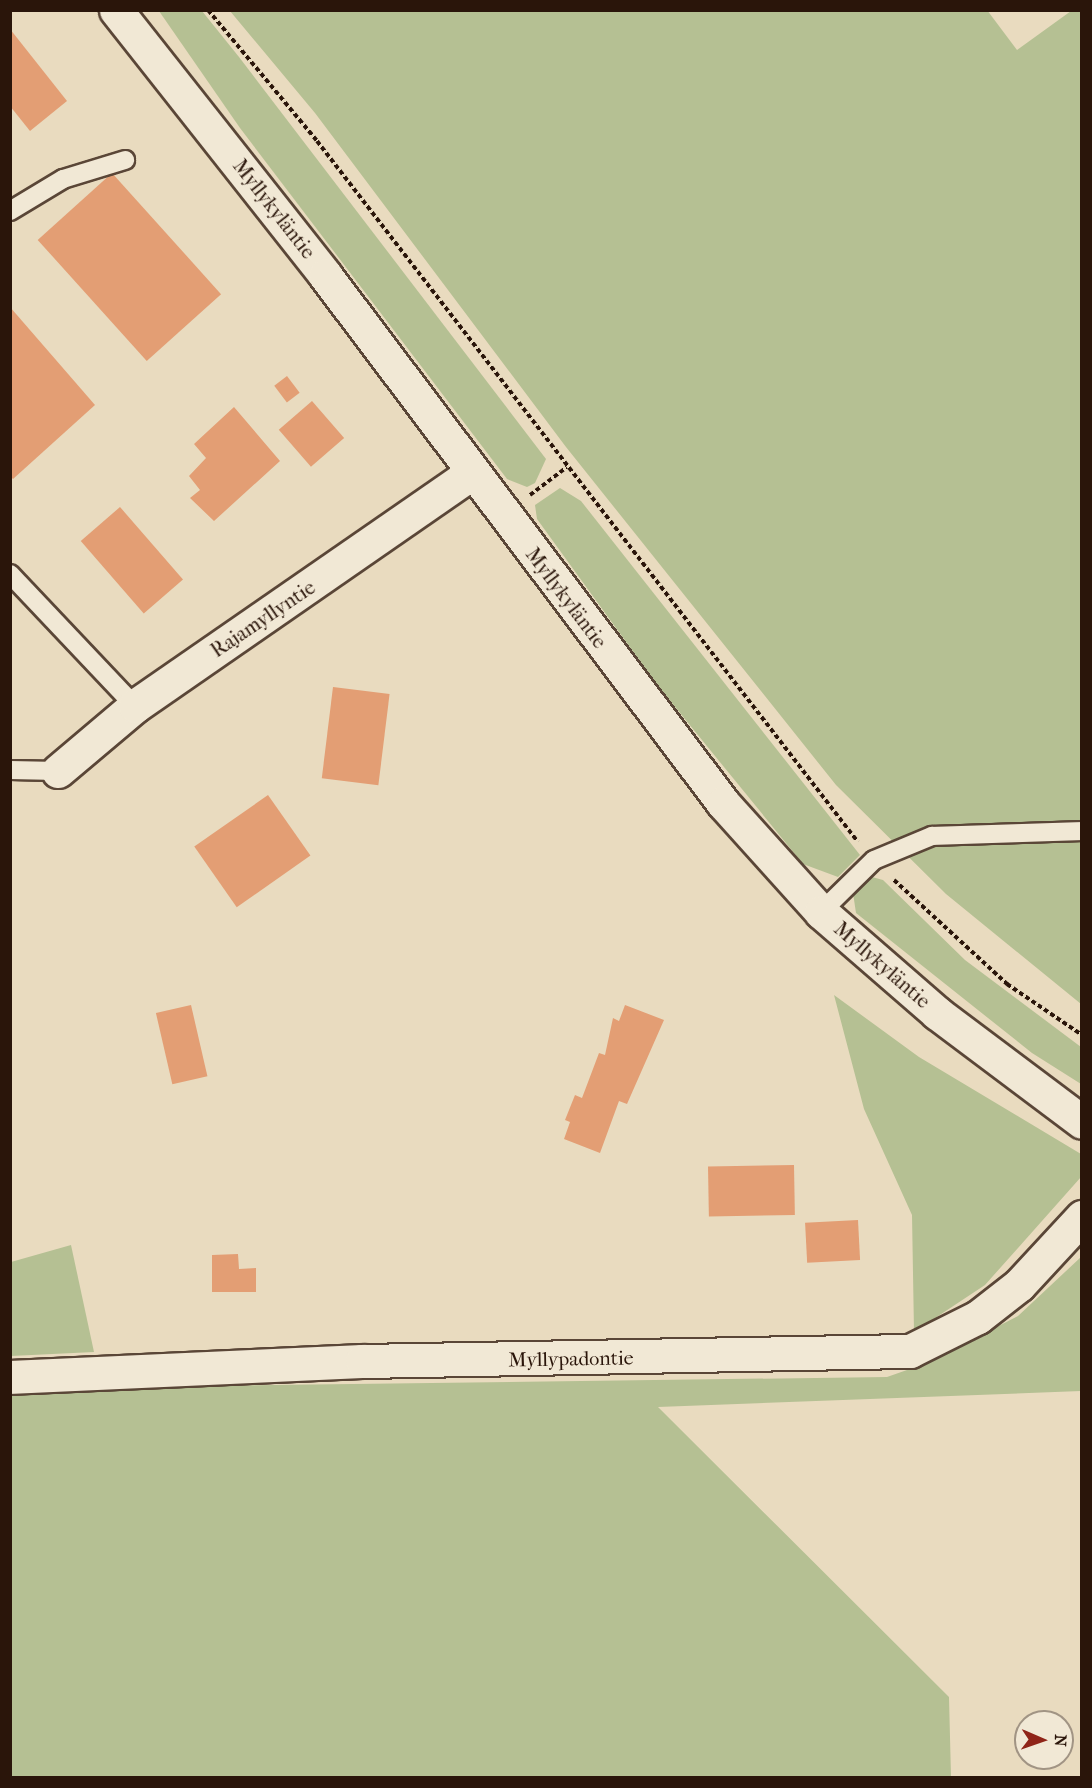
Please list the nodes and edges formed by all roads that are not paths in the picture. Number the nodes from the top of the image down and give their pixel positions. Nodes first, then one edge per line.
1 (116, 10) edge
2 (125, 160) dead end
3 (10, 211) edge
4 (472, 473) junction
5 (10, 573) edge
6 (135, 706) junction
7 (10, 770) edge
8 (58, 771) joint
9 (1082, 831) edge
10 (821, 912) junction
11 (1082, 1122) edge
12 (1082, 1217) edge
13 (10, 1377) edge

1 - 4 street, Myllykyläntie
2 - 3 lane
4 - 6 street, Rajamyllyntie
4 - 10 street, Myllykyläntie
5 - 6 lane
6 - 8 street, Rajamyllyntie
7 - 8 lane
9 - 10 lane
10 - 11 street, Myllykyläntie
12 - 13 street, Myllypadontie

